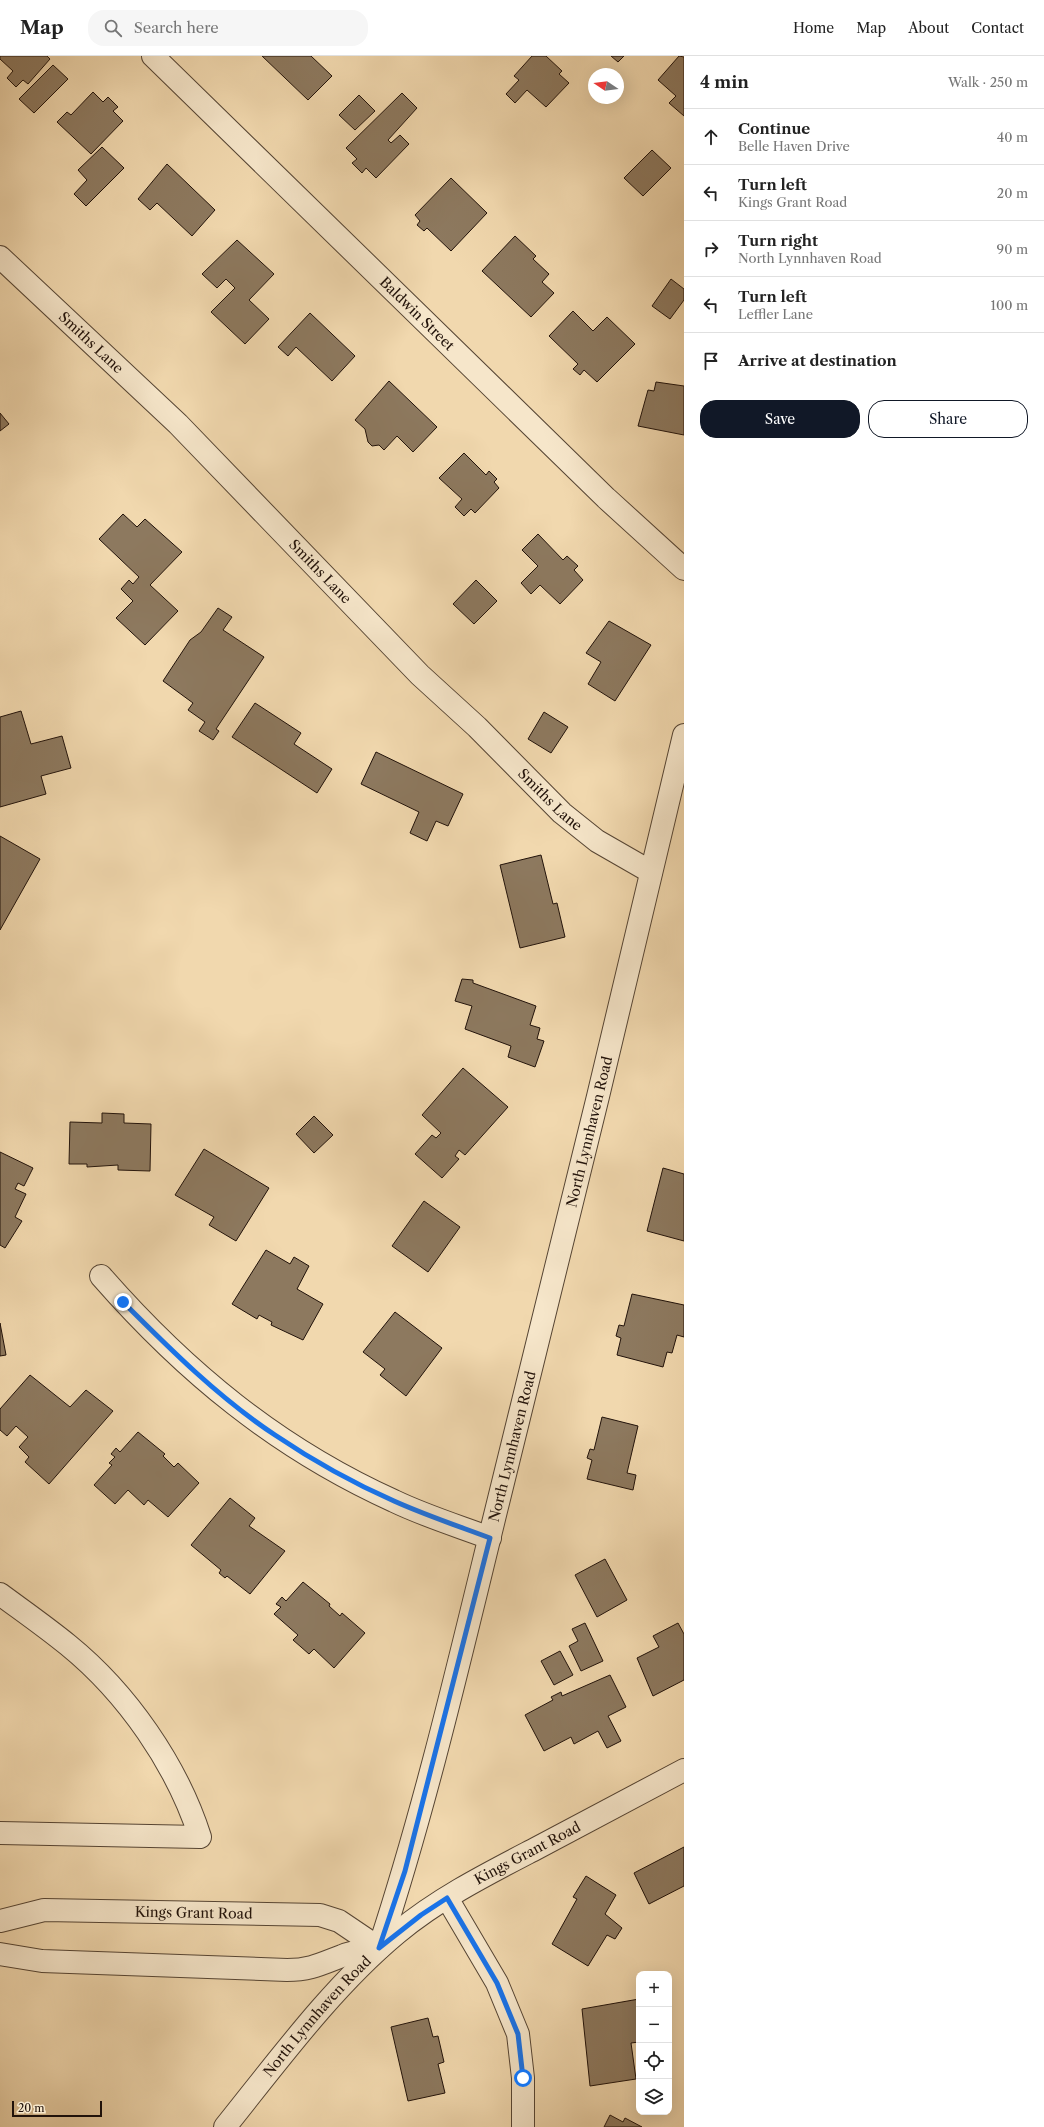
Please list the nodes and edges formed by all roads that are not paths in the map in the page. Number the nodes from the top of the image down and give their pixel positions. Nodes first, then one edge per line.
1 (153, 56) edge
2 (0, 257) edge
3 (684, 569) edge
4 (684, 735) edge
5 (681, 764) edge
6 (651, 872) junction
7 (101, 1276) dead end
8 (490, 1538) junction
9 (0, 1594) edge
10 (684, 1770) edge
11 (0, 1833) edge
12 (447, 1898) junction
13 (0, 1921) edge
14 (379, 1948) junction
15 (0, 1954) edge
16 (225, 2127) edge
17 (523, 2127) edge

1 - 3 street, Baldwin Street
2 - 6 street, Smiths Lane
4 - 5 street, North Lynnhaven Road
5 - 6 street, North Lynnhaven Road
6 - 8 street, North Lynnhaven Road
7 - 8 street
8 - 14 street, North Lynnhaven Road
9 - 11 street
10 - 12 street, Kings Grant Road
12 - 14 street, Kings Grant Road
12 - 17 street
13 - 14 street, Kings Grant Road
14 - 15 street, Kings Grant Road
14 - 16 street, North Lynnhaven Road

